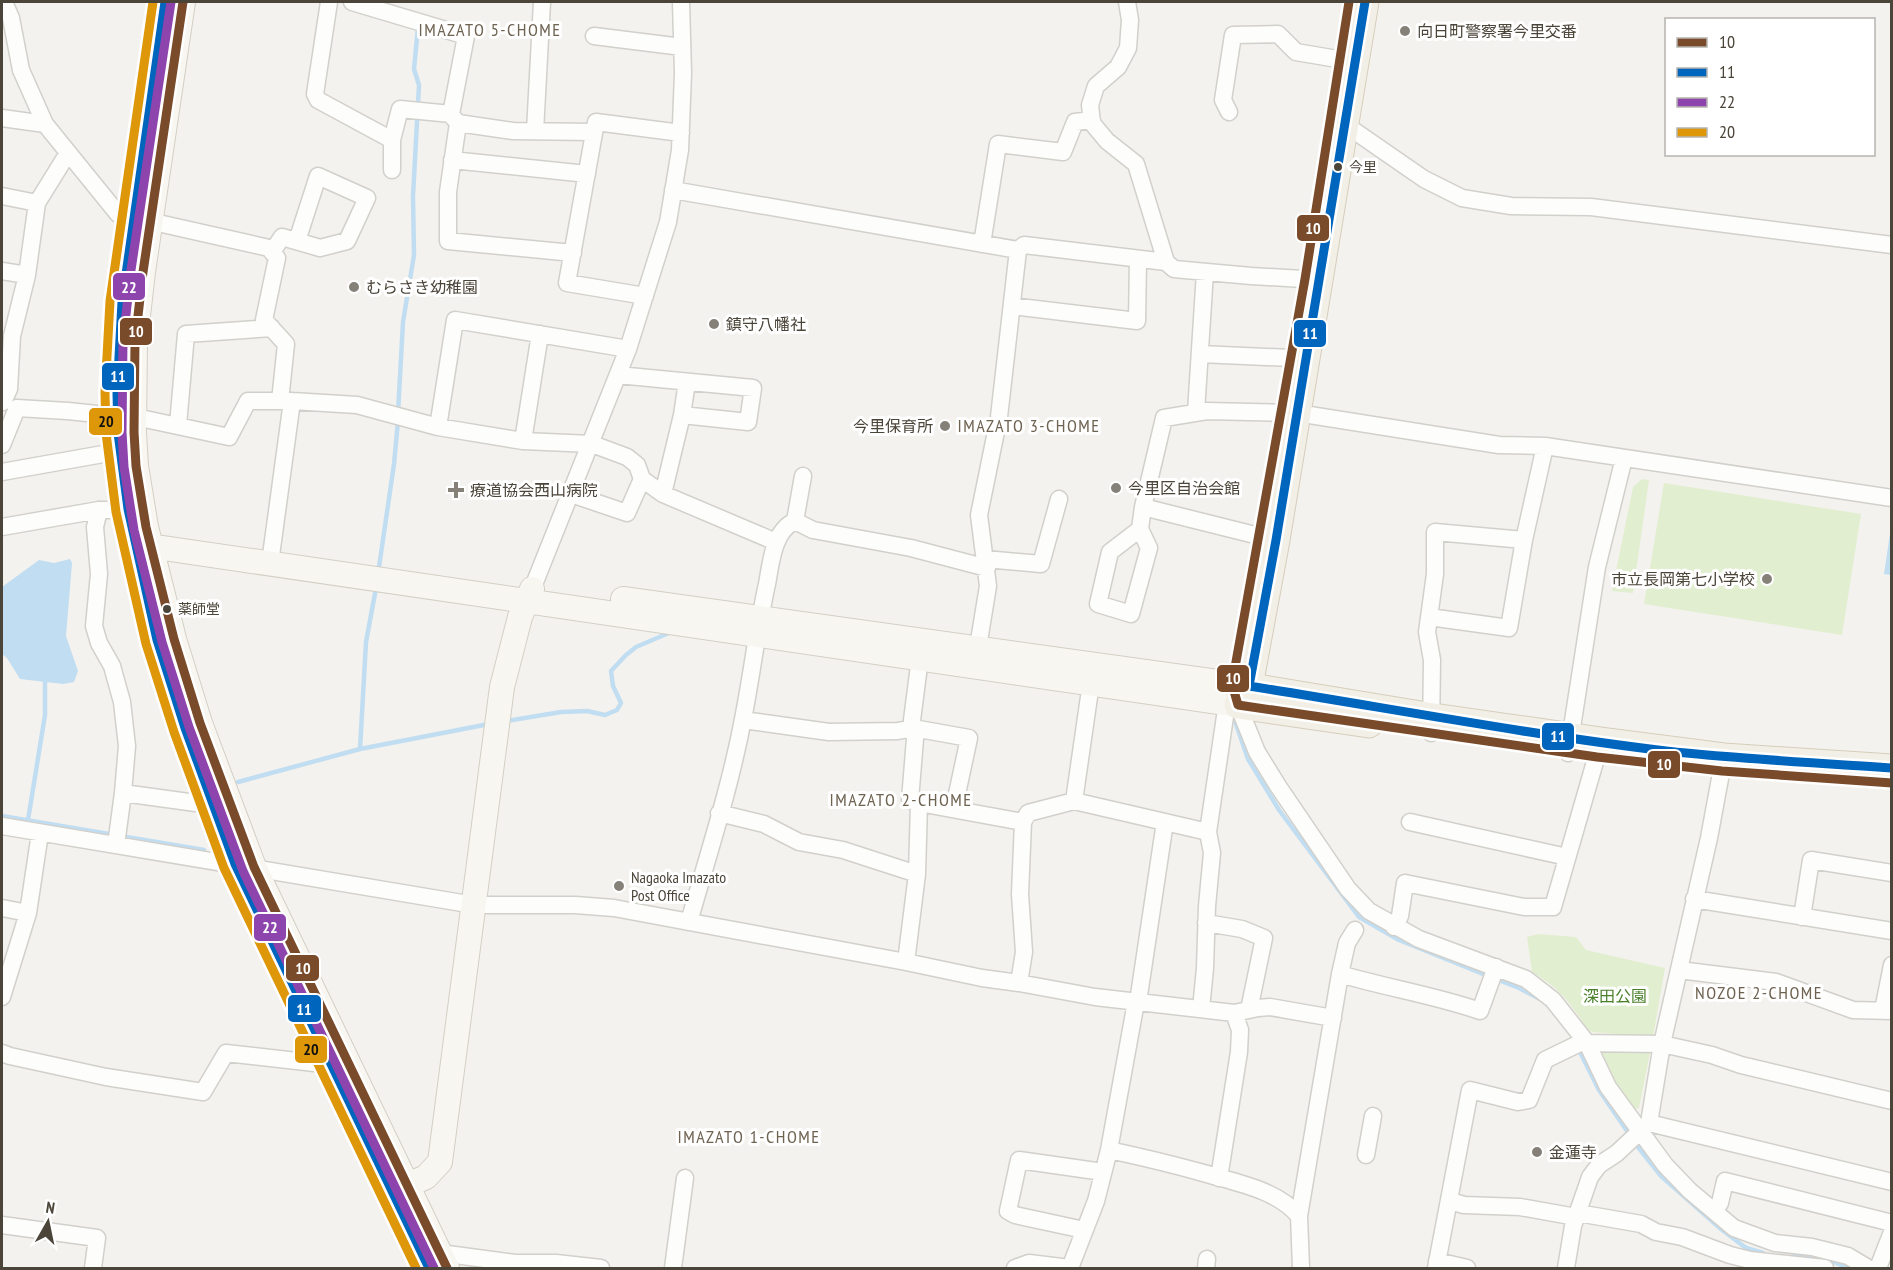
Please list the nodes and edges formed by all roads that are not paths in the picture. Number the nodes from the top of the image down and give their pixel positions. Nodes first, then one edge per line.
1 (4, 2) edge
2 (165, 2) edge
3 (183, 2) edge
4 (329, 2) edge
5 (352, 2) edge
6 (542, 2) edge
7 (681, 2) edge
8 (1127, 2) edge
9 (1349, 2) edge
10 (1365, 2) edge
11 (594, 36) dead end
12 (682, 47) junction
13 (1348, 61) junction
14 (1229, 112) dead end
15 (2, 118) edge
16 (454, 118) junction
17 (1092, 120) junction
18 (1343, 123) junction
19 (45, 124) junction
20 (535, 131) junction
21 (594, 132) junction
22 (681, 133) junction
23 (392, 140) junction
24 (68, 153) junction
25 (453, 160) junction
26 (392, 170) dead end
27 (587, 174) junction
28 (674, 190) junction
29 (2, 196) edge
30 (37, 202) junction
31 (143, 221) junction
32 (297, 241) junction
33 (982, 244) junction
34 (1892, 245) edge
35 (1018, 250) junction
36 (272, 252) junction
37 (573, 253) junction
38 (1138, 259) junction
39 (1166, 262) junction
40 (2, 271) edge
41 (1205, 272) junction
42 (27, 275) junction
43 (1312, 279) junction
44 (645, 296) junction
45 (1012, 306) junction
46 (272, 328) junction
47 (540, 334) junction
48 (628, 349) junction
49 (1200, 354) junction
50 (1291, 358) junction
51 (618, 375) junction
52 (687, 382) junction
53 (286, 401) junction
54 (8, 403) edge
55 (1197, 412) junction
56 (1289, 413) junction
57 (682, 415) junction
58 (126, 418) junction
59 (178, 425) junction
60 (438, 427) junction
61 (524, 441) junction
62 (592, 444) junction
63 (2, 445) edge
64 (1545, 446) junction
65 (120, 452) junction
66 (1623, 458) junction
67 (2, 472) edge
68 (803, 476) dead end
69 (642, 479) junction
70 (572, 494) junction
71 (663, 494) junction
72 (1892, 498) edge
73 (1059, 499) dead end
74 (1143, 507) junction
75 (99, 510) junction
76 (795, 521) junction
77 (2, 527) edge
78 (139, 527) junction
79 (1140, 529) junction
80 (1259, 536) junction
81 (1524, 540) junction
82 (776, 542) junction
83 (271, 555) junction
84 (986, 563) junction
85 (529, 594) junction
86 (1429, 617) junction
87 (758, 627) junction
88 (978, 647) junction
89 (920, 658) junction
90 (1091, 683) junction
91 (1236, 695) junction
92 (743, 720) junction
93 (1432, 725) junction
94 (913, 728) junction
95 (1570, 745) junction
96 (1599, 749) junction
97 (1723, 764) junction
98 (1892, 768) edge
99 (1892, 783) edge
100 (123, 794) junction
101 (211, 800) junction
102 (1074, 801) junction
103 (919, 803) junction
104 (954, 808) junction
105 (719, 813) junction
106 (1023, 822) junction
107 (1165, 822) junction
108 (1410, 822) dead end
109 (2, 826) edge
110 (1208, 831) junction
111 (40, 833) junction
112 (117, 838) junction
113 (1567, 857) junction
114 (244, 866) junction
115 (916, 873) junction
116 (1892, 873) edge
117 (1694, 899) junction
118 (474, 905) junction
119 (2, 908) edge
120 (28, 913) junction
121 (1802, 916) junction
122 (689, 922) junction
123 (1206, 923) junction
124 (1394, 927) junction
125 (1355, 930) dead end
126 (1892, 931) edge
127 (906, 962) junction
128 (1892, 964) edge
129 (1496, 967) junction
130 (1678, 970) junction
131 (1341, 974) junction
132 (1019, 983) junction
133 (3, 992) edge
134 (1137, 1002) junction
135 (1201, 1009) junction
136 (1887, 1010) edge
137 (1242, 1011) junction
138 (1333, 1018) junction
139 (1662, 1044) junction
140 (1580, 1045) junction
141 (2, 1053) edge
142 (332, 1065) junction
143 (1892, 1101) edge
144 (1373, 1116) dead end
145 (1637, 1133) junction
146 (1109, 1150) junction
147 (1366, 1155) dead end
148 (1103, 1172) junction
149 (685, 1178) dead end
150 (1219, 1178) junction
151 (1892, 1182) edge
152 (400, 1189) junction
153 (1449, 1201) junction
154 (1714, 1210) junction
155 (1299, 1215) junction
156 (1577, 1215) junction
157 (1892, 1222) edge
158 (2, 1226) edge
159 (1084, 1230) junction
160 (1892, 1232) edge
161 (1771, 1256) edge
162 (439, 1263) edge
163 (500, 1265) edge
164 (1437, 1265) edge
165 (93, 1269) edge
166 (601, 1269) edge
167 (673, 1269) edge
168 (1015, 1269) edge
169 (1070, 1269) edge
170 (1301, 1269) edge
171 (1467, 1269) edge
172 (1566, 1269) edge
173 (1825, 1269) edge
174 (1868, 1269) edge
175 (1878, 1269) edge

1 - 19 street
2 - 31 street
3 - 31 street
4 - 23 street
5 - 16 street
6 - 20 street
7 - 12 street
8 - 17 street
9 - 13 main road
10 - 13 main road
11 - 12 street
12 - 22 street
13 - 14 street
13 - 18 main road
13 - 43 main road
15 - 19 street
16 - 20 street
16 - 23 street
16 - 25 street
17 - 33 street
17 - 39 street
18 - 34 street
18 - 43 main road
19 - 24 street
20 - 21 street
21 - 22 street
21 - 27 street
22 - 28 street
23 - 26 street
24 - 30 street
24 - 31 street
25 - 27 street
25 - 37 street
27 - 37 street
28 - 33 street
28 - 44 street
29 - 30 street
30 - 42 street
31 - 36 street
31 - 58 street
32 - 32 street
32 - 36 street
33 - 35 street
35 - 38 street
35 - 45 street
36 - 46 street
37 - 44 street
38 - 39 street
38 - 45 street
39 - 41 street
40 - 42 street
41 - 43 street
41 - 49 street
42 - 54 street
43 - 50 main road
43 - 56 main road
44 - 48 street
45 - 84 street
46 - 53 street
46 - 59 street
47 - 48 street
47 - 60 street
47 - 61 street
48 - 51 street
49 - 50 street
49 - 55 street
50 - 56 main road
51 - 52 street
51 - 62 street
52 - 57 street
52 - 57 street
53 - 59 street
53 - 60 street
53 - 83 street
54 - 58 street
54 - 63 street
55 - 56 street
55 - 74 street
56 - 64 street
56 - 80 main road
56 - 91 main road
57 - 71 street
58 - 59 street
58 - 65 street
58 - 78 street
60 - 61 street
61 - 62 street
62 - 69 street
62 - 70 street
64 - 66 street
64 - 81 street
65 - 67 street
65 - 78 street
66 - 72 street
66 - 95 street
68 - 76 street
69 - 70 street
69 - 71 street
70 - 85 street
71 - 82 street
73 - 84 street
74 - 79 street
74 - 80 street
75 - 77 street
75 - 78 street
75 - 100 street
76 - 82 street
76 - 84 street
78 - 83 street
78 - 101 street
78 - 114 street
79 - 79 street
80 - 91 main road
81 - 86 street
81 - 86 street
82 - 87 street
83 - 85 street
84 - 88 street
85 - 87 street
85 - 118 street
86 - 93 street
87 - 88 street
87 - 89 street
87 - 92 street
88 - 91 street
89 - 90 street
89 - 94 street
90 - 91 street
90 - 102 street
91 - 93 main road
91 - 110 street
91 - 124 street
92 - 94 street
92 - 105 street
93 - 95 main road
94 - 103 street
94 - 104 street
95 - 96 main road
96 - 97 main road
96 - 113 street
97 - 98 main road
97 - 99 main road
97 - 117 street
100 - 101 street
100 - 112 street
101 - 114 street
102 - 106 street
102 - 107 street
103 - 104 street
103 - 115 street
104 - 106 street
105 - 115 street
105 - 122 street
106 - 132 street
107 - 110 street
107 - 134 street
108 - 113 street
109 - 111 street
110 - 123 street
111 - 112 street
111 - 120 street
112 - 114 street
113 - 124 street
114 - 118 street
114 - 142 street
114 - 152 street
115 - 127 street
116 - 121 street
117 - 121 street
117 - 130 street
118 - 122 street
118 - 152 street
119 - 120 street
120 - 133 street
121 - 126 street
122 - 127 street
123 - 135 street
123 - 137 street
124 - 129 street
125 - 131 street
127 - 132 street
128 - 136 street
129 - 131 street
129 - 140 street
130 - 136 street
130 - 139 street
131 - 138 street
132 - 134 street
134 - 135 street
134 - 146 street
135 - 137 street
137 - 138 street
137 - 150 street
138 - 155 street
139 - 140 street
139 - 143 street
139 - 145 street
140 - 145 street
140 - 153 street
141 - 142 street
142 - 152 street
144 - 147 street
145 - 151 street
145 - 154 street
145 - 156 street
146 - 148 street
146 - 150 street
148 - 159 street
148 - 159 street
149 - 167 street
150 - 155 street
152 - 162 street
153 - 156 street
153 - 164 street
154 - 157 street
154 - 161 street
155 - 170 street
156 - 161 street
156 - 172 street
158 - 165 street
159 - 169 street
160 - 175 street
161 - 173 street
161 - 174 street
162 - 163 street
163 - 166 street
164 - 171 street
168 - 169 street

